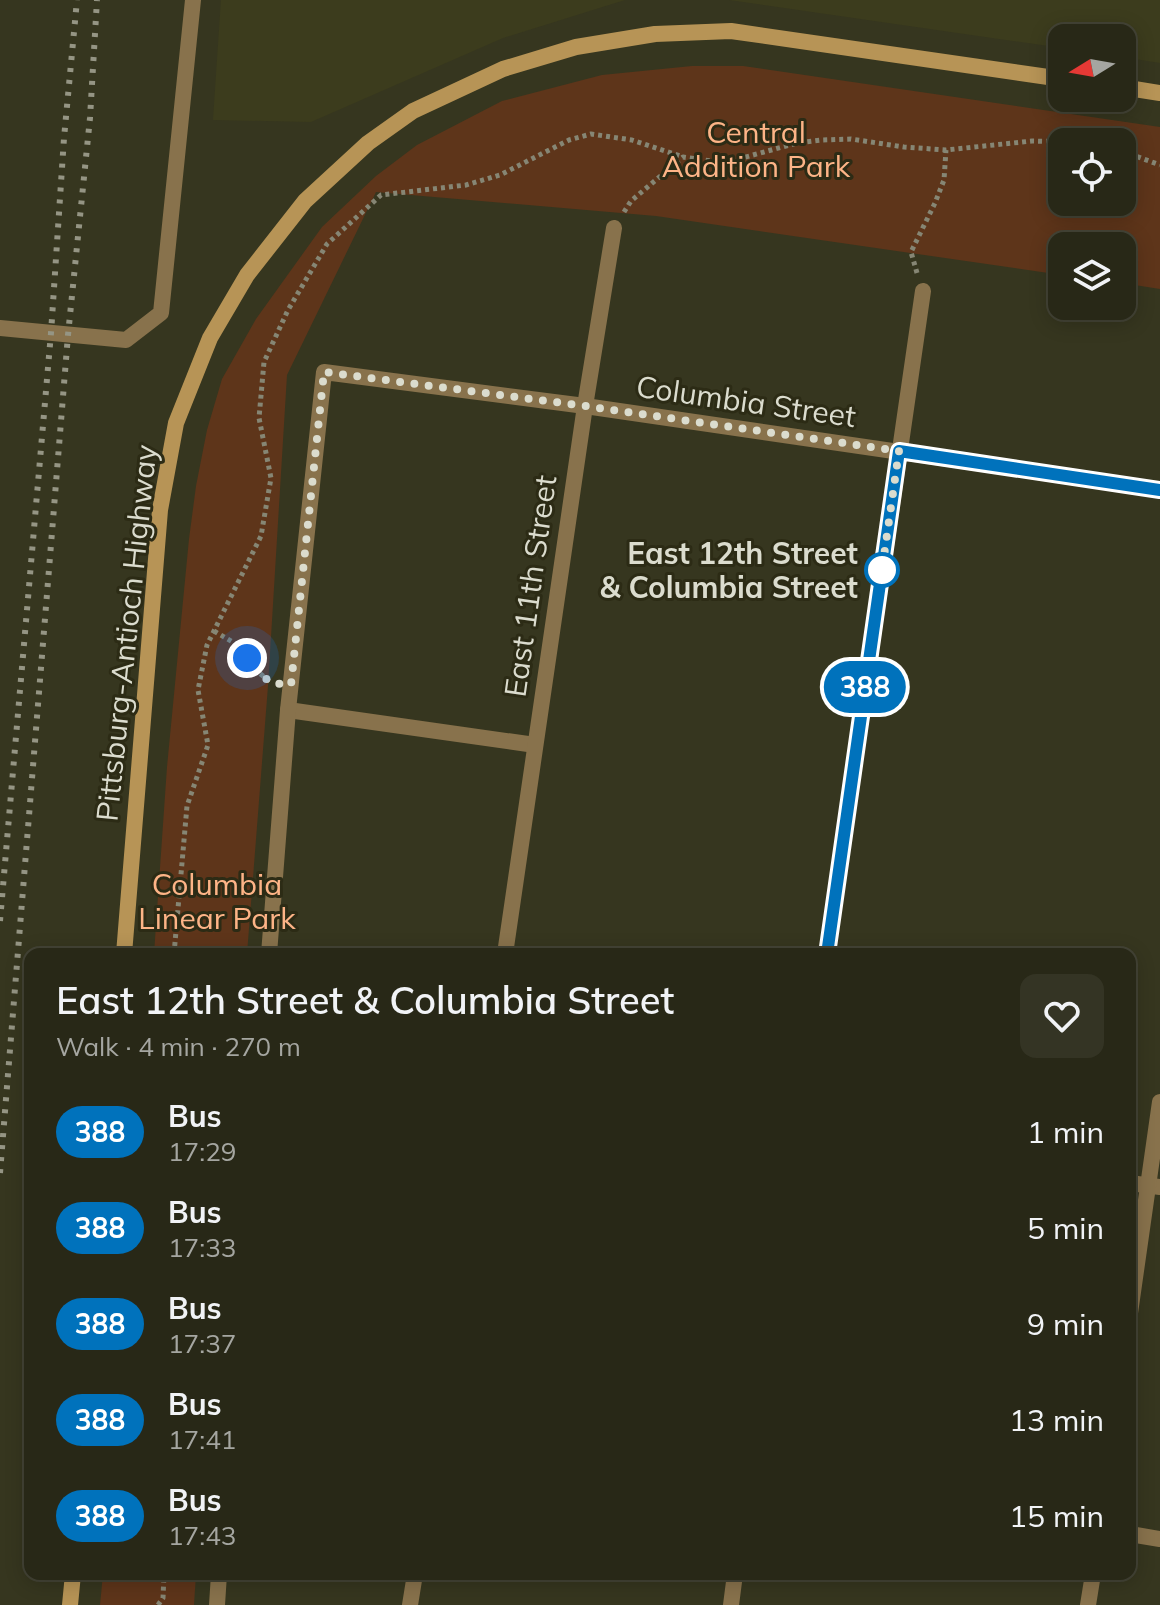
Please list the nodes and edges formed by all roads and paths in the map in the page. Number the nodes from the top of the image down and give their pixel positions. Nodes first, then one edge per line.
1 (193, 0) edge
2 (1048, 77) edge
3 (1136, 89) edge
4 (1160, 93) edge
5 (1048, 141) edge
6 (946, 150) junction
7 (1136, 156) edge
8 (1160, 165) edge
9 (614, 228) joint
10 (923, 291) joint
11 (0, 328) edge
12 (585, 406) junction
13 (899, 451) junction
14 (1160, 490) edge
15 (214, 631) dead end
16 (291, 685) junction
17 (288, 710) junction
18 (535, 745) junction
19 (124, 948) edge
20 (269, 948) edge
21 (506, 948) edge
22 (828, 948) edge
23 (1160, 1102) edge
24 (1154, 1187) edge
25 (1136, 1282) edge
26 (1136, 1535) edge
27 (1160, 1539) edge
28 (72, 1580) edge
29 (164, 1580) edge
30 (219, 1580) edge
31 (414, 1580) edge
32 (734, 1580) edge
33 (1092, 1580) edge
34 (70, 1605) edge
35 (158, 1605) edge
36 (217, 1605) edge
37 (410, 1605) edge
38 (731, 1605) edge
39 (1088, 1605) edge

1 - 11 street
2 - 19 main road, Pittsburg-Antioch Highway
3 - 4 main road
5 - 6 path
6 - 9 path
6 - 10 path
7 - 8 path
9 - 12 street, East 11th Street
10 - 13 street
12 - 13 street, Columbia Street
12 - 16 street, Columbia Street
12 - 18 street, East 11th Street
13 - 14 street, Columbia Street
13 - 22 street
15 - 16 path
16 - 17 street
17 - 18 street
17 - 20 street
18 - 21 street, East 11th Street
23 - 24 street
24 - 25 street
26 - 27 street
28 - 34 main road
29 - 35 path
30 - 36 street
31 - 37 street
32 - 38 street
33 - 39 street

